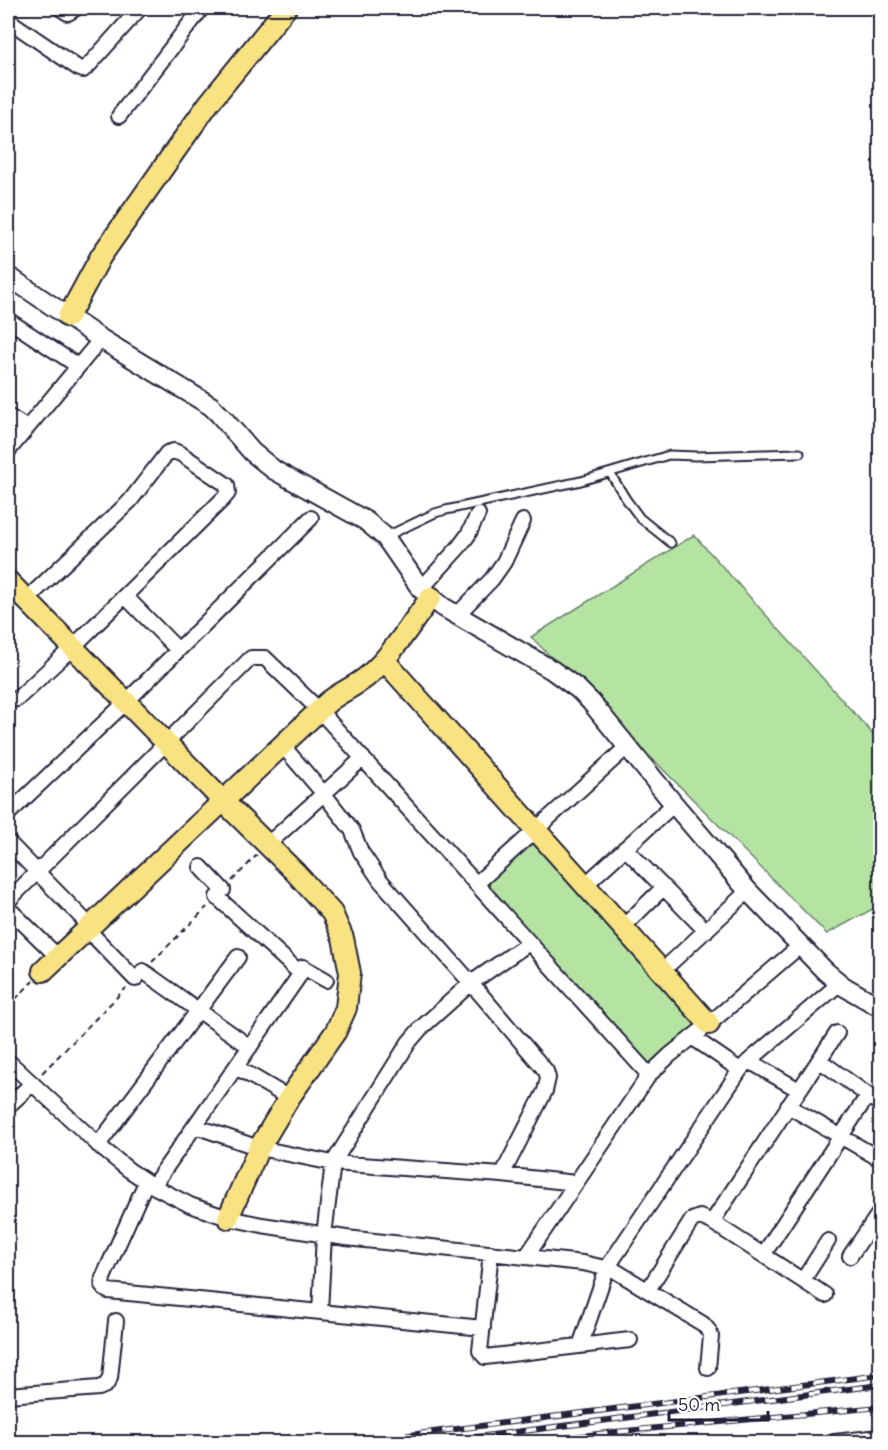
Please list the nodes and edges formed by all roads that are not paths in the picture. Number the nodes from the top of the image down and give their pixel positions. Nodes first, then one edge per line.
1 (11, 8) edge
2 (60, 8) edge
3 (76, 8) edge
4 (140, 8) edge
5 (202, 8) edge
6 (286, 8) edge
7 (8, 11) edge
8 (8, 20) edge
9 (118, 117) dead end
10 (8, 276) edge
11 (68, 317) junction
12 (8, 320) edge
13 (101, 339) junction
14 (78, 366) junction
15 (8, 416) edge
16 (27, 428) junction
17 (8, 451) edge
18 (800, 453) dead end
19 (610, 473) junction
20 (478, 514) dead end
21 (311, 518) dead end
22 (524, 521) dead end
23 (385, 537) junction
24 (671, 543) dead end
25 (8, 581) edge
26 (426, 593) junction
27 (125, 596) junction
28 (26, 600) junction
29 (457, 615) junction
30 (73, 647) junction
31 (178, 650) junction
32 (384, 660) junction
33 (8, 701) edge
34 (126, 702) junction
35 (319, 710) junction
36 (166, 743) junction
37 (282, 745) junction
38 (628, 746) junction
39 (363, 758) junction
40 (324, 794) junction
41 (223, 801) junction
42 (674, 804) junction
43 (8, 814) edge
44 (536, 830) junction
45 (8, 842) edge
46 (267, 845) junction
47 (625, 848) junction
48 (201, 867) dead end
49 (37, 872) junction
50 (476, 884) junction
51 (585, 885) junction
52 (664, 887) junction
53 (748, 891) junction
54 (8, 901) edge
55 (8, 908) edge
56 (622, 927) junction
57 (89, 928) junction
58 (705, 931) junction
59 (530, 943) junction
60 (801, 945) junction
61 (58, 957) junction
62 (238, 957) dead end
63 (43, 971) road end
64 (662, 971) junction
65 (299, 972) junction
66 (326, 980) dead end
67 (471, 983) junction
68 (840, 983) junction
69 (880, 1008) edge
70 (198, 1011) junction
71 (709, 1024) junction
72 (837, 1033) dead end
73 (692, 1037) junction
74 (250, 1047) junction
75 (819, 1060) junction
76 (8, 1061) edge
77 (744, 1065) junction
78 (236, 1067) junction
79 (649, 1075) junction
80 (32, 1084) junction
81 (799, 1090) junction
82 (868, 1095) junction
83 (289, 1098) junction
84 (880, 1104) edge
85 (8, 1106) edge
86 (788, 1106) junction
87 (195, 1126) junction
88 (841, 1136) junction
89 (98, 1144) junction
90 (259, 1148) junction
91 (880, 1159) edge
92 (333, 1163) junction
93 (502, 1175) junction
94 (576, 1183) junction
95 (149, 1184) junction
96 (880, 1212) edge
97 (228, 1218) junction
98 (712, 1222) junction
99 (324, 1235) junction
100 (828, 1241) dead end
101 (491, 1253) junction
102 (763, 1255) junction
103 (850, 1256) dead end
104 (526, 1257) junction
105 (607, 1268) junction
106 (802, 1280) junction
107 (648, 1290) junction
108 (825, 1294) dead end
109 (320, 1312) junction
110 (116, 1321) dead end
111 (483, 1328) junction
112 (630, 1340) dead end
113 (580, 1346) junction
114 (708, 1368) dead end
115 (8, 1395) edge
116 (880, 1437) edge
117 (842, 1442) edge

1 - 7 street
2 - 3 street
4 - 8 street
5 - 9 street
6 - 11 main road
10 - 11 street
11 - 13 street
12 - 14 street
13 - 14 street
13 - 23 street
14 - 16 street
15 - 16 street
16 - 17 street
18 - 19 lane
19 - 23 lane
19 - 24 lane
20 - 26 street
21 - 31 street
22 - 29 street
23 - 26 street
25 - 28 main road
26 - 29 street
26 - 32 main road
27 - 28 street
27 - 30 street
27 - 31 street
28 - 30 main road
29 - 38 street
30 - 33 street
30 - 34 main road
31 - 34 street
32 - 35 main road
32 - 44 main road
34 - 36 main road
34 - 43 street
35 - 36 street
35 - 37 main road
35 - 39 street
36 - 41 main road
36 - 49 street
37 - 40 street
37 - 41 main road
38 - 42 street
38 - 44 street
39 - 40 street
39 - 50 street
40 - 46 street
40 - 67 street
41 - 46 main road
41 - 57 main road
42 - 47 street
42 - 53 street
44 - 50 street
44 - 51 main road
45 - 49 street
46 - 83 main road
47 - 51 street
47 - 52 street
48 - 65 street
49 - 54 street
49 - 57 street
50 - 59 street
51 - 56 main road
52 - 56 street
52 - 58 street
53 - 58 street
53 - 60 street
55 - 61 street
56 - 64 main road
57 - 61 main road
57 - 70 street
58 - 64 street
59 - 67 street
59 - 79 street
60 - 68 street
60 - 71 street
61 - 63 main road
62 - 70 street
64 - 71 main road
65 - 66 street
65 - 74 street
67 - 92 street
67 - 93 street
68 - 69 street
68 - 77 street
70 - 74 street
70 - 89 street
71 - 73 street
72 - 75 street
73 - 77 street
73 - 79 street
74 - 78 street
75 - 81 street
75 - 82 street
76 - 80 street
77 - 81 street
77 - 105 street
78 - 83 street
78 - 87 street
79 - 94 street
80 - 85 street
80 - 89 street
81 - 86 street
82 - 84 street
82 - 88 street
83 - 90 main road
86 - 88 street
86 - 98 street
87 - 90 street
87 - 95 street
88 - 91 street
88 - 102 street
89 - 95 street
90 - 92 street
90 - 97 main road
92 - 93 street
92 - 99 street
93 - 94 street
94 - 104 street
95 - 97 street
95 - 109 street
96 - 103 street
97 - 99 street
98 - 102 street
98 - 107 street
99 - 101 street
99 - 109 street
100 - 106 street
101 - 104 street
101 - 111 street
102 - 106 street
104 - 105 street
105 - 107 street
105 - 113 street
106 - 108 street
107 - 114 street
109 - 111 street
110 - 115 street
111 - 113 street
112 - 113 street
116 - 117 street

